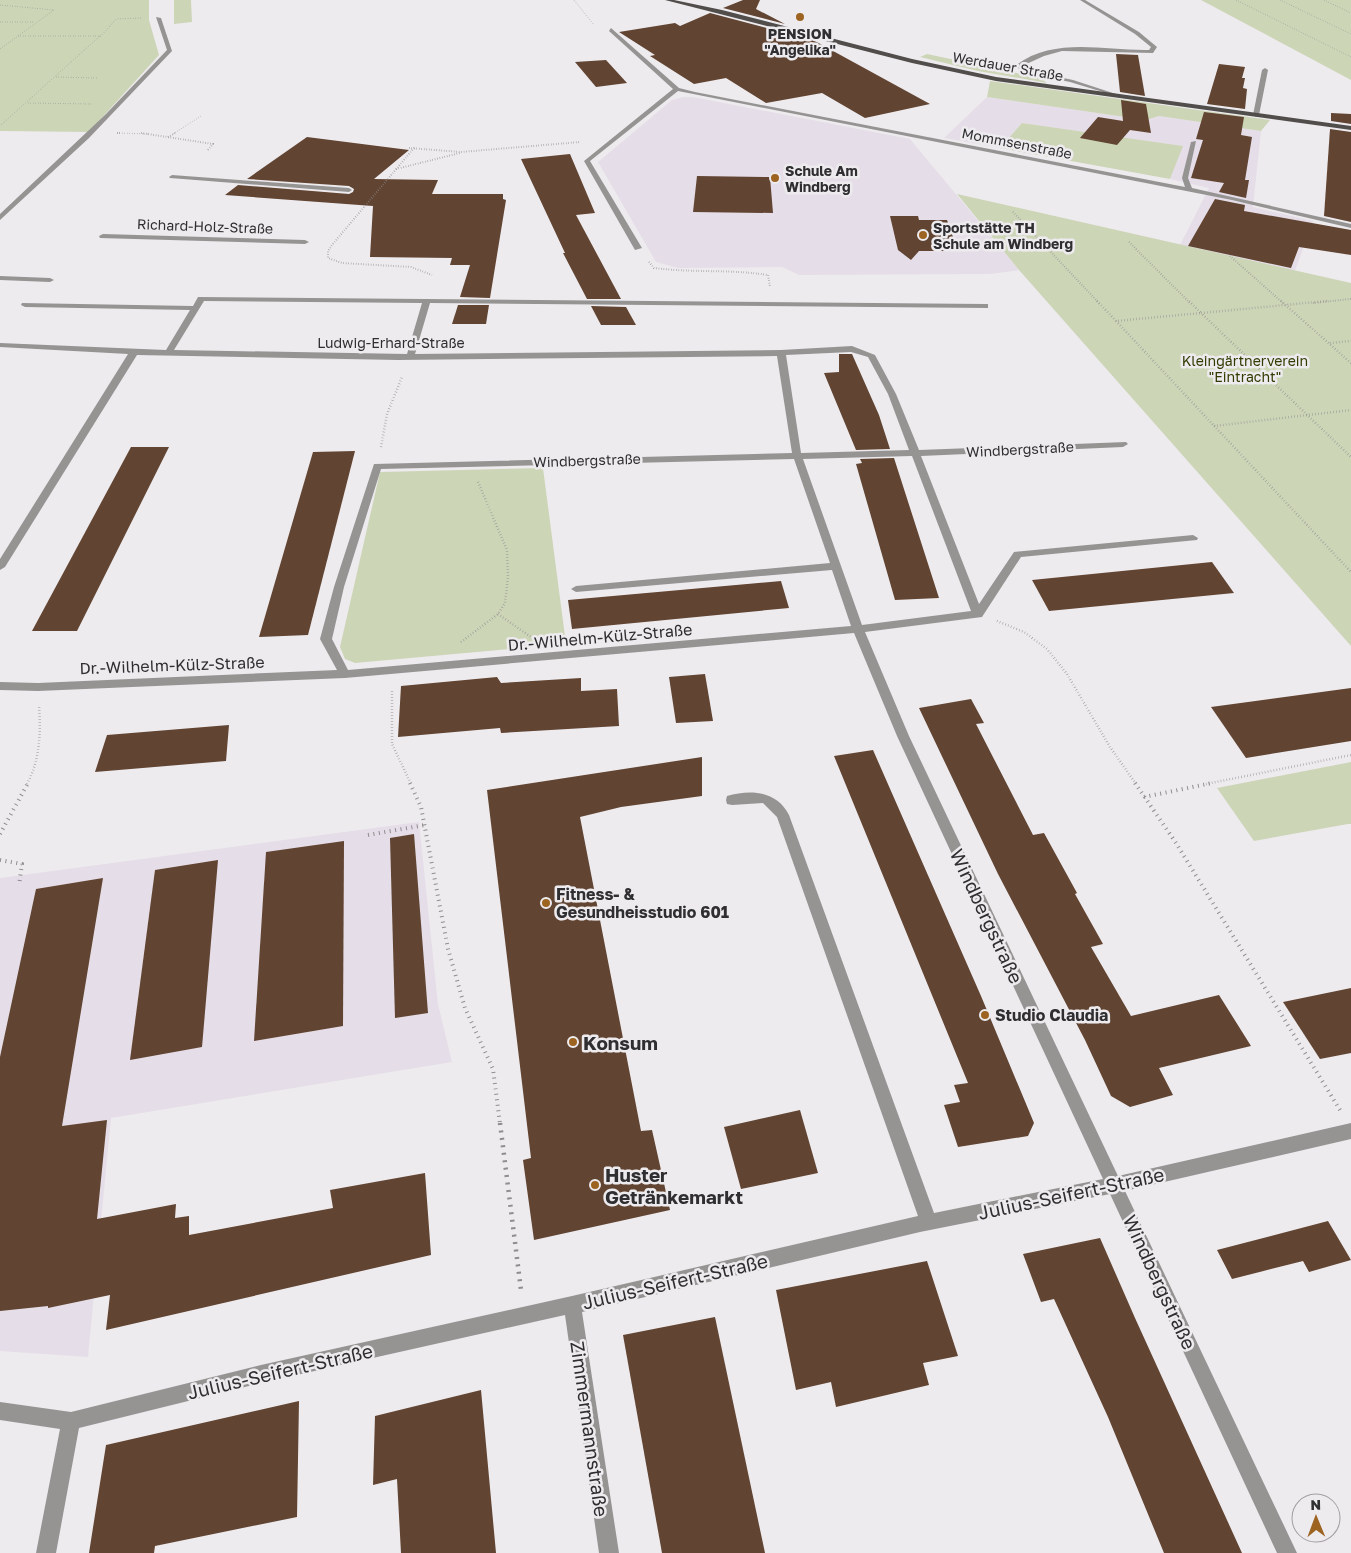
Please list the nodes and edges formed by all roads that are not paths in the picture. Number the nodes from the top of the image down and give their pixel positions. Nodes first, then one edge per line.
1 (667, 0) edge
2 (1082, 0) edge
3 (158, 18) road end
4 (611, 30) road end
5 (1265, 70) dead end
6 (677, 89) junction
7 (1114, 95) junction
8 (1256, 115) junction
9 (1351, 128) edge
10 (989, 141) dead end
11 (1194, 142) dead end
12 (982, 149) junction
13 (172, 177) dead end
14 (349, 190) dead end
15 (1189, 190) junction
16 (0, 218) edge
17 (1351, 226) edge
18 (103, 236) dead end
19 (305, 242) dead end
20 (638, 248) dead end
21 (0, 278) edge
22 (50, 280) dead end
23 (427, 301) junction
24 (25, 305) dead end
25 (985, 306) dead end
26 (196, 308) junction
27 (0, 345) edge
28 (134, 352) junction
29 (169, 352) junction
30 (781, 353) junction
31 (410, 357) junction
32 (1123, 444) dead end
33 (916, 453) junction
34 (797, 455) junction
35 (1193, 538) dead end
36 (836, 566) junction
37 (0, 567) edge
38 (576, 589) dead end
39 (978, 614) junction
40 (858, 629) junction
41 (345, 674) junction
42 (0, 686) edge
43 (732, 800) dead end
44 (1351, 1130) edge
45 (1115, 1185) junction
46 (929, 1222) junction
47 (572, 1305) junction
48 (0, 1411) edge
49 (71, 1421) junction
50 (46, 1553) edge
51 (609, 1553) edge
52 (1288, 1553) edge

1 - 7 main road, Werdauer Straße
2 - 7 street
3 - 16 street
4 - 6 street
5 - 8 street
6 - 12 street, Mommsenstraße
6 - 20 street
7 - 8 main road, Werdauer Straße
8 - 9 main road, Werdauer Straße
10 - 12 street
11 - 15 street
12 - 15 street, Mommsenstraße
13 - 14 street
15 - 17 street, Mommsenstraße
18 - 19 street, Richard-Holz-Straße
21 - 22 street
23 - 25 street
23 - 26 street
23 - 31 street
24 - 26 street
26 - 29 street
27 - 28 street, Ludwig-Erhard-Straße
28 - 29 street, Ludwig-Erhard-Straße
28 - 37 street
29 - 31 street, Ludwig-Erhard-Straße
30 - 31 street, Ludwig-Erhard-Straße
30 - 33 street
30 - 34 street, Windbergstraße
32 - 33 street, Windbergstraße
33 - 34 street, Windbergstraße
33 - 39 street
34 - 36 street, Windbergstraße
34 - 41 street, Windbergstraße
35 - 39 street
36 - 38 street
36 - 40 street, Windbergstraße
39 - 40 street
40 - 41 street, Dr.-Wilhelm-Külz-Straße
40 - 45 street, Windbergstraße
41 - 42 street, Dr.-Wilhelm-Külz-Straße
43 - 46 street
44 - 45 street, Julius-Seifert-Straße
45 - 46 street, Julius-Seifert-Straße
45 - 52 street, Windbergstraße
46 - 47 street, Julius-Seifert-Straße
47 - 49 street, Julius-Seifert-Straße
47 - 51 street, Zimmermannstraße
48 - 49 street, Julius-Seifert-Straße
49 - 50 street

